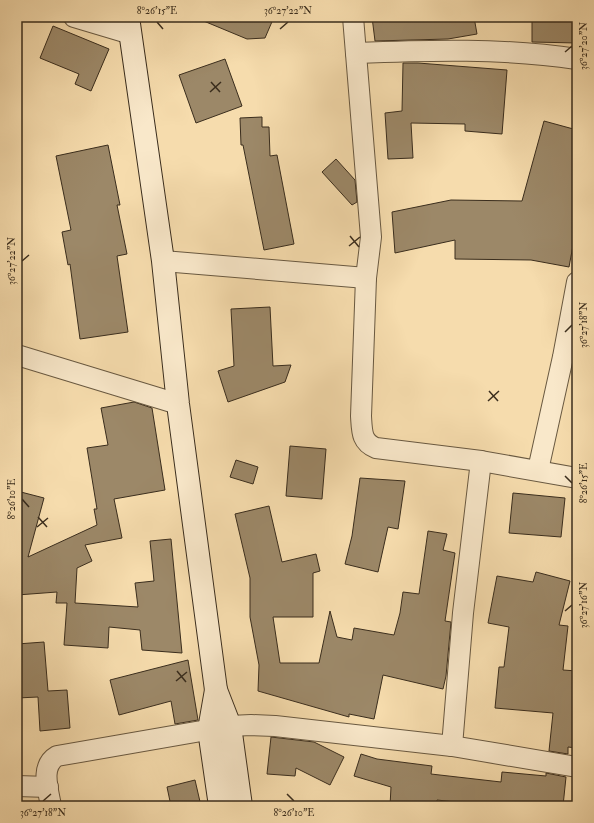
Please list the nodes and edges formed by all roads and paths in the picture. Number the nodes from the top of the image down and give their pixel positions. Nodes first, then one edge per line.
1 (74, 17) edge
2 (353, 17) edge
3 (129, 25) edge
4 (356, 53) junction
5 (577, 59) edge
6 (163, 261) junction
7 (366, 278) junction
8 (577, 282) edge
9 (17, 354) edge
10 (178, 404) junction
11 (481, 461) junction
12 (538, 470) junction
13 (577, 478) edge
14 (216, 690) junction
15 (230, 726) junction
16 (209, 730) junction
17 (452, 746) junction
18 (577, 767) edge
19 (17, 786) edge
20 (50, 796) edge
21 (220, 806) edge
22 (240, 806) edge

1 - 3 street
2 - 4 street
3 - 6 main road
4 - 5 street
4 - 7 street
6 - 7 street
6 - 10 main road
7 - 11 street
8 - 12 street
9 - 10 street
10 - 14 main road
11 - 12 street
11 - 17 street
12 - 13 street
14 - 15 main road
14 - 16 main road
15 - 16 street
15 - 17 street
15 - 22 main road
16 - 20 street
16 - 21 main road
17 - 18 street
19 - 20 street

